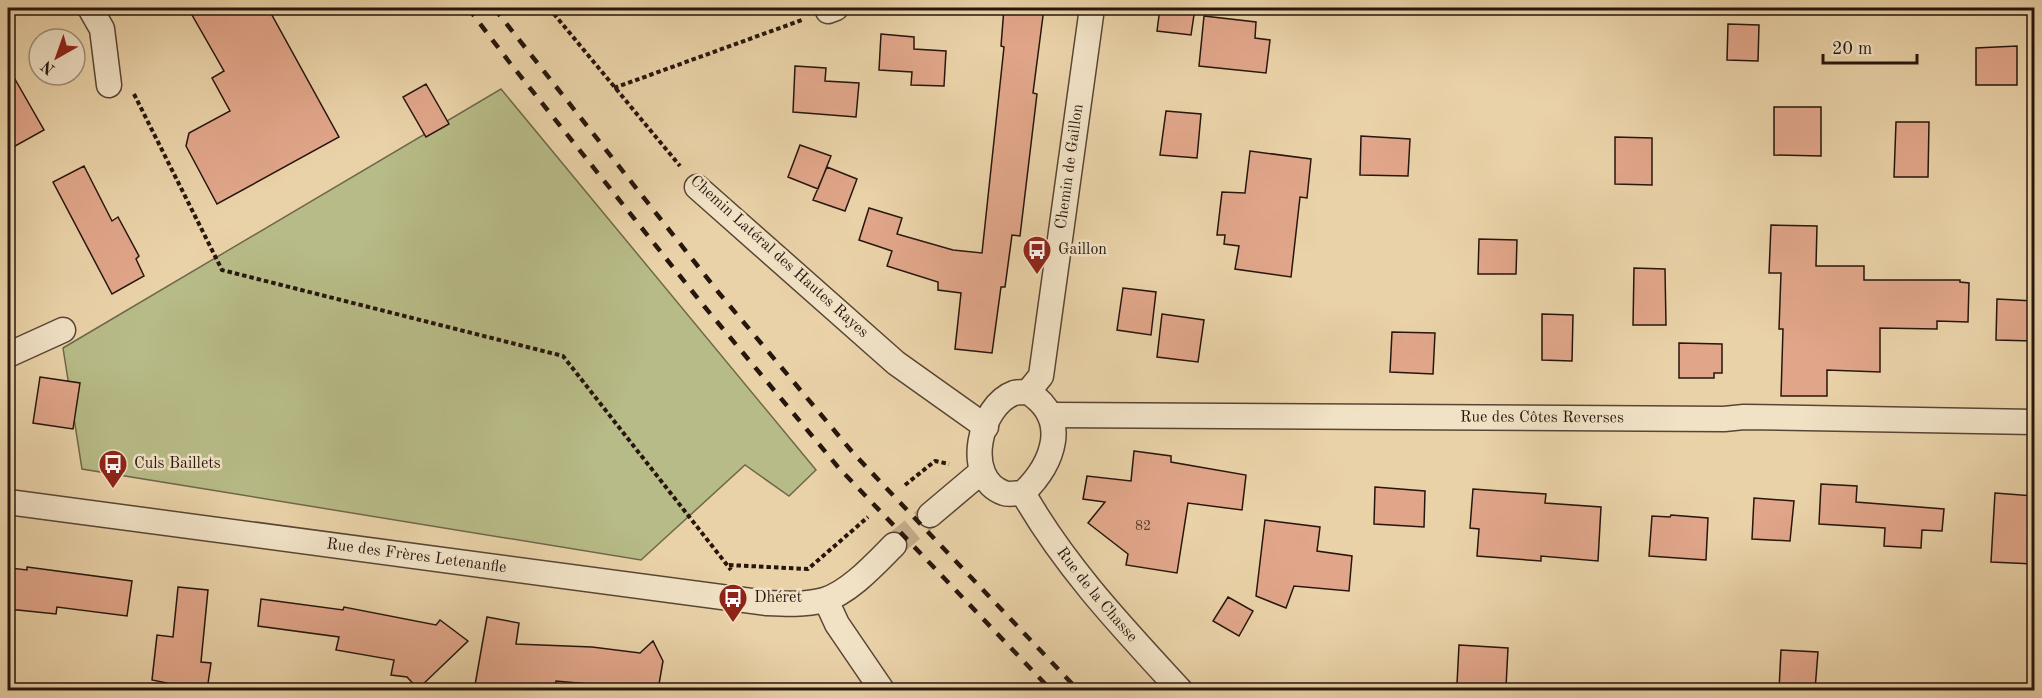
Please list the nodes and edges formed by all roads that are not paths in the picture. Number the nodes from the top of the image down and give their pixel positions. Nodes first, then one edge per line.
1 (90, 8) edge
2 (1092, 8) edge
3 (109, 84) dead end
4 (698, 188) road end
5 (63, 330) dead end
6 (8, 356) edge
7 (1028, 392) junction
8 (1052, 415) junction
9 (2034, 422) edge
10 (986, 427) junction
11 (981, 472) junction
12 (1023, 494) junction
13 (8, 502) edge
14 (930, 515) tunnel mouth
15 (894, 545) tunnel mouth
16 (826, 600) junction
17 (882, 690) edge
18 (1180, 690) edge

1 - 3 street
2 - 7 street, Chemin de Gaillon
4 - 10 street, Chemin Latéral des Hautes Rayes
5 - 6 street
7 - 8 street
7 - 10 street
8 - 9 street, Rue des Côtes Reverses
8 - 12 street
10 - 11 street
11 - 12 street
11 - 14 street
12 - 18 street, Rue de la Chasse
13 - 16 street, Rue des Frères Letenanfle
15 - 16 street
16 - 17 street

